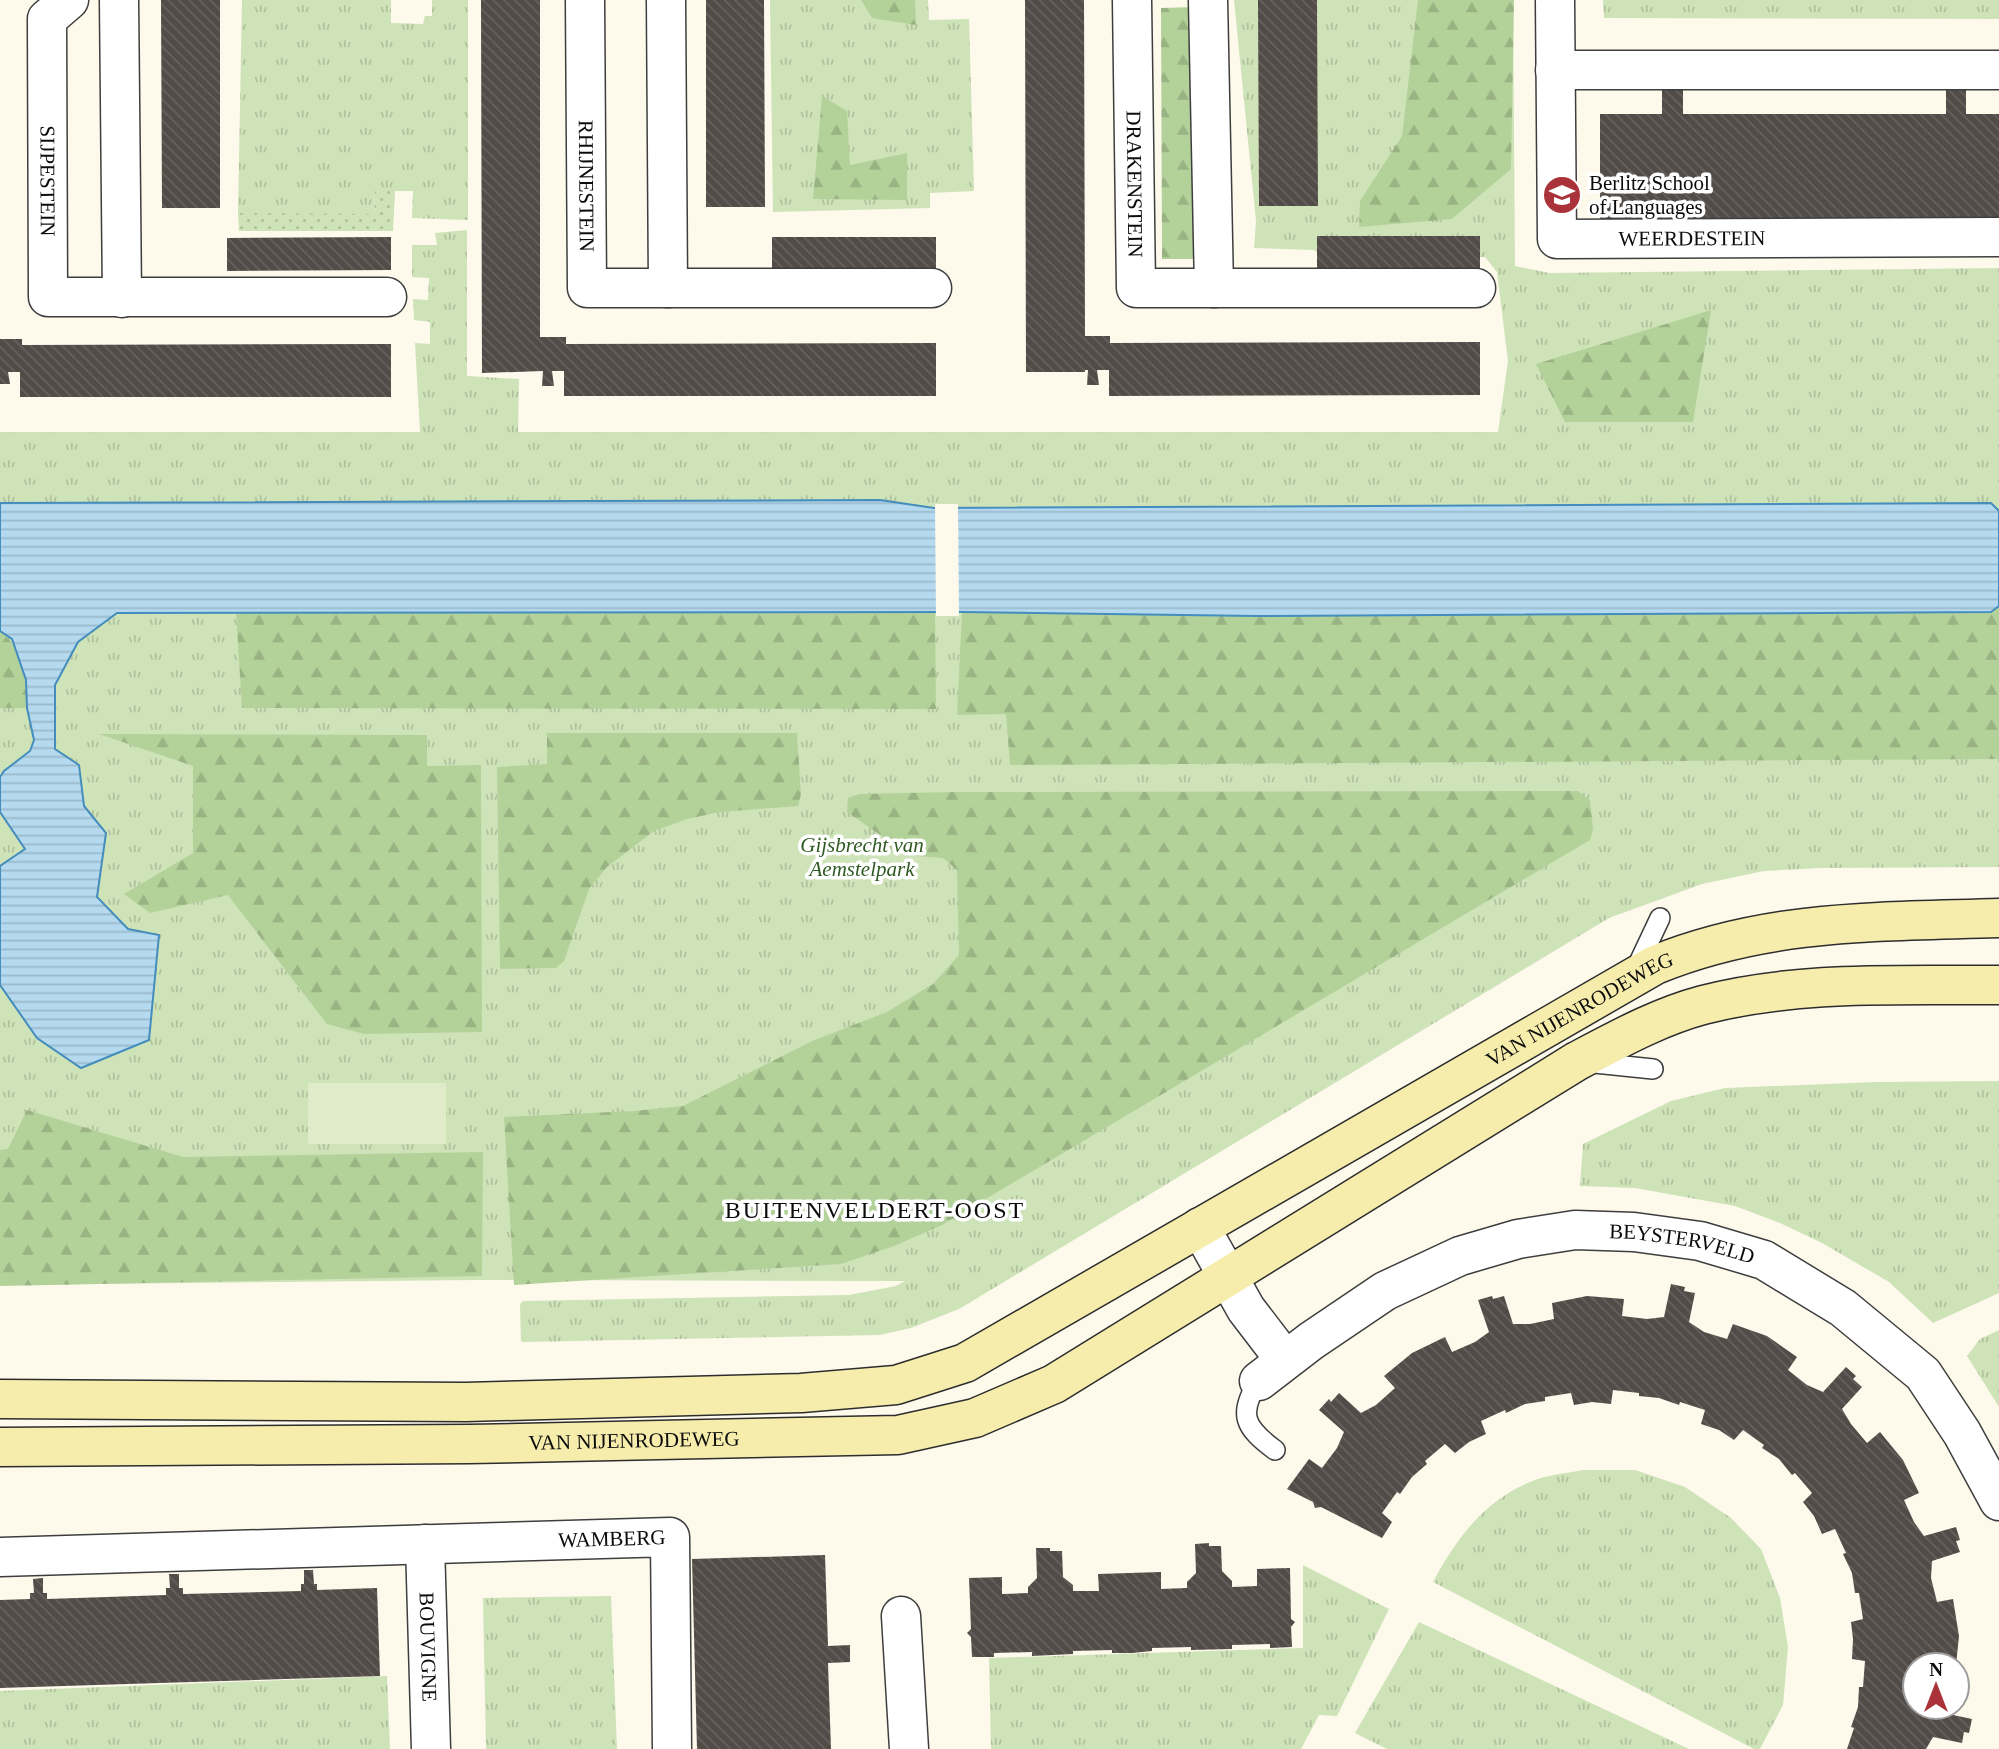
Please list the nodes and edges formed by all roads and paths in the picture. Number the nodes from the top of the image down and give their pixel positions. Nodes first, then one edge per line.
1 (69, 0) edge
2 (119, 0) edge
3 (585, 0) edge
4 (666, 0) edge
5 (1132, 0) edge
6 (1209, 0) edge
7 (1555, 0) edge
8 (1555, 70) junction
9 (1999, 70) edge
10 (1999, 237) edge
11 (668, 288) junction
12 (932, 288) dead end
13 (1214, 288) junction
14 (1476, 288) dead end
15 (387, 297) dead end
16 (122, 298) junction
17 (1660, 918) dead end
18 (1999, 918) edge
19 (1633, 976) junction
20 (1999, 985) edge
21 (1577, 1061) junction
22 (1653, 1069) dead end
23 (1200, 1227) junction
24 (1227, 1276) junction
25 (1272, 1370) junction
26 (0, 1399) edge
27 (0, 1447) edge
28 (1275, 1450) dead end
29 (1999, 1501) edge
30 (425, 1544) junction
31 (0, 1557) edge
32 (901, 1616) dead end
33 (431, 1749) edge
34 (672, 1749) edge
35 (909, 1749) edge

1 - 16 street, SIJPESTEIN
2 - 16 street
3 - 11 street, RHIJNESTEIN
4 - 11 street
5 - 13 street, DRAKENSTEIN
6 - 13 street
7 - 8 street, WEERDESTEIN
8 - 9 street
8 - 10 street, WEERDESTEIN
11 - 12 street, RHIJNESTEIN
13 - 14 street, DRAKENSTEIN
15 - 16 street, SIJPESTEIN
17 - 19 lane
18 - 19 main road, VAN NIJENRODEWEG
19 - 23 main road, VAN NIJENRODEWEG
20 - 21 main road, VAN NIJENRODEWEG
21 - 22 lane
21 - 24 main road, VAN NIJENRODEWEG
23 - 24 street
23 - 26 main road, VAN NIJENRODEWEG
24 - 25 street
24 - 27 main road, VAN NIJENRODEWEG
25 - 28 lane
25 - 29 street, BEYSTERVELD
30 - 31 street
30 - 33 street, BOUVIGNE
30 - 34 street, WAMBERG
32 - 35 street

